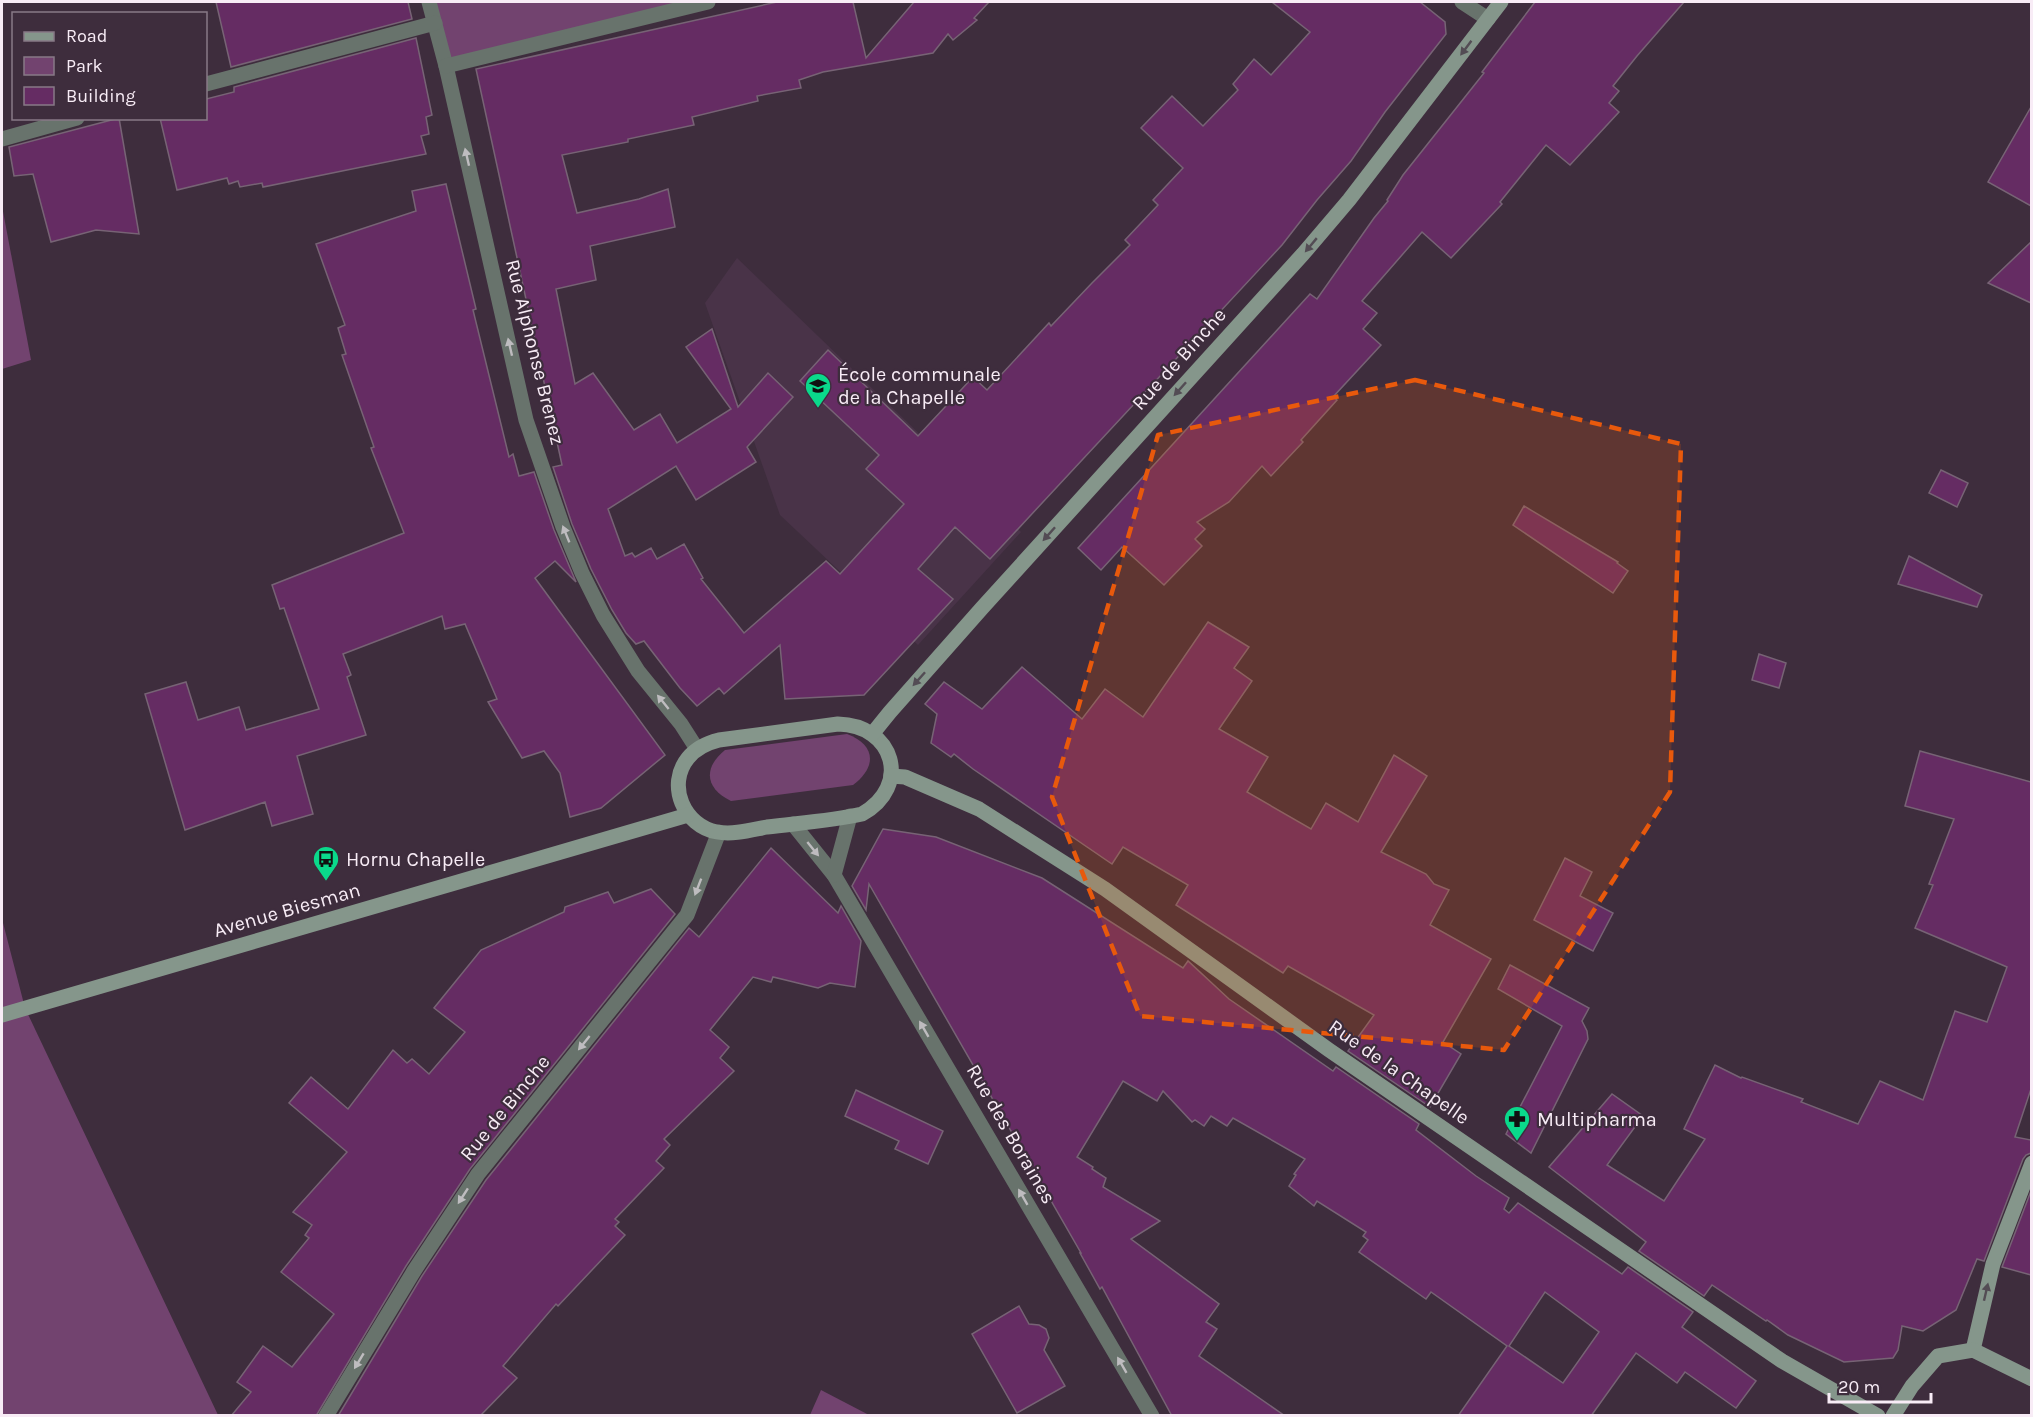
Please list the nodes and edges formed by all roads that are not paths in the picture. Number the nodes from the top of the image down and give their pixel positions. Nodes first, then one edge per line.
1 (429, 2) edge
2 (708, 2) edge
3 (1462, 2) edge
4 (1501, 2) edge
5 (1488, 19) junction
6 (435, 23) junction
7 (446, 66) junction
8 (207, 84) edge
9 (70, 120) edge
10 (2, 139) edge
11 (873, 733) junction
12 (697, 749) junction
13 (891, 776) junction
14 (688, 815) junction
15 (850, 816) junction
16 (793, 824) junction
17 (719, 832) junction
18 (834, 875) junction
19 (2, 1015) edge
20 (2031, 1163) edge
21 (1973, 1350) junction
22 (2031, 1379) edge
23 (326, 1416) edge
24 (1152, 1416) edge
25 (1878, 1416) edge
26 (1893, 1416) edge

1 - 6 street, Rue Alphonse Brenez
2 - 7 street
3 - 5 street
4 - 5 street, Rue de Binche
5 -> 11 street, Rue de Binche
6 - 7 street, Rue Alphonse Brenez
6 - 8 street
12 -> 7 street, Rue Alphonse Brenez
9 - 10 street
11 - 12 street
11 - 13 street
12 - 14 street
13 - 15 street
13 - 25 street, Rue de la Chapelle
14 - 17 street
14 - 19 street, Avenue Biesman
15 - 16 street
15 - 18 street
16 - 17 street
16 -> 18 street, Rue des Boraines
17 -> 23 street, Rue de Binche
24 -> 18 street, Rue des Boraines
21 -> 20 street
21 - 22 street
21 - 26 street

